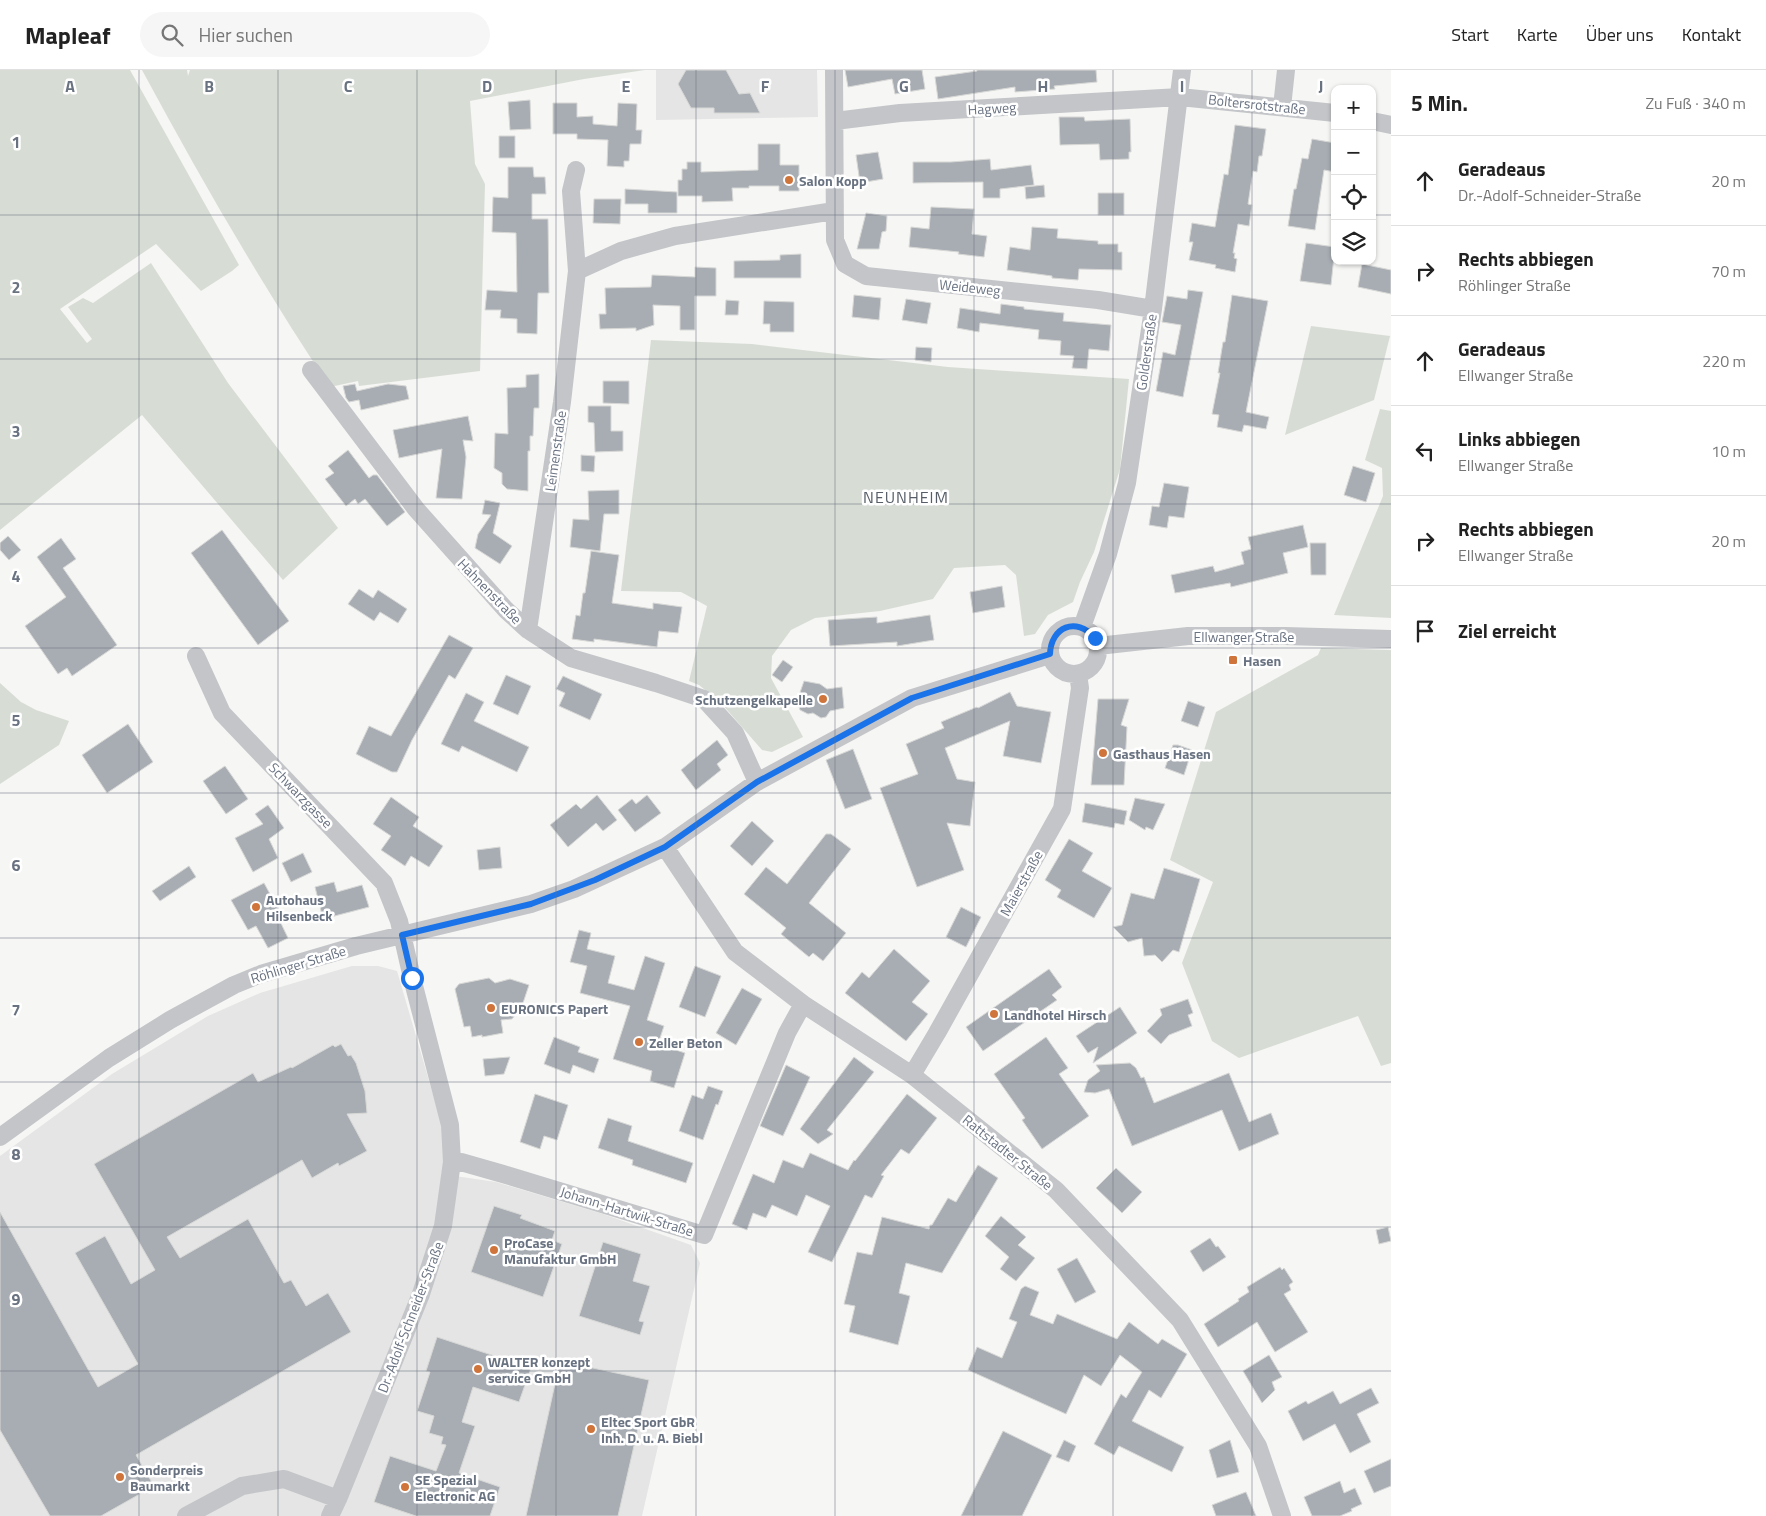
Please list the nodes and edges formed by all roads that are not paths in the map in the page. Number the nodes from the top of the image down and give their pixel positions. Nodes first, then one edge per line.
1 (834, 70) edge
2 (1182, 70) edge
3 (1286, 70) edge
4 (1180, 97) junction
5 (1282, 107) junction
6 (1331, 112) edge
7 (835, 121) junction
8 (1376, 121) edge
9 (1391, 124) edge
10 (576, 170) dead end
11 (834, 211) junction
12 (577, 272) junction
13 (1153, 309) junction
14 (310, 370) dead end
15 (1082, 627) junction
16 (528, 630) junction
17 (1391, 639) edge
18 (1098, 646) junction
19 (1050, 654) junction
20 (196, 656) dead end
21 (1078, 674) junction
22 (757, 782) junction
23 (665, 847) junction
24 (402, 935) junction
25 (803, 1004) junction
26 (912, 1075) junction
27 (0, 1137) edge
28 (452, 1162) junction
29 (338, 1499) junction
30 (186, 1516) edge
31 (330, 1516) edge
32 (1282, 1516) edge

1 - 7 street, Weideweg
2 - 4 street, Golderstraße
3 - 5 street
4 - 5 street, Boltersrotstraße
4 - 7 street, Hagweg
4 - 13 street, Golderstraße
5 - 6 street, Boltersrotstraße
7 - 11 street, Weideweg
8 - 9 street
10 - 12 street, Leimenstraße
11 - 12 street
11 - 13 street, Weideweg
12 - 16 street, Leimenstraße
13 - 15 street, Golderstraße
14 - 16 street, Hahnenstraße
15 - 18 street
15 - 19 street
16 - 22 street, Hahnenstraße
17 - 18 street, Ellwanger Straße
18 - 21 street
19 - 21 street
19 - 22 street
20 - 24 street, Schwarzgasse
21 - 26 street, Maierstraße
22 - 23 street
23 - 24 street, Röhlinger Straße
23 - 25 street, Rattstadter Straße
24 - 27 street, Röhlinger Straße
24 - 28 street, Dr.-Adolf-Schneider-Straße
25 - 26 street, Rattstadter Straße
25 - 28 street, Johann-Hartwik-Straße
26 - 32 street, Rattstadter Straße
28 - 29 street, Dr.-Adolf-Schneider-Straße
29 - 30 street
29 - 31 street, Dr.-Adolf-Schneider-Straße

